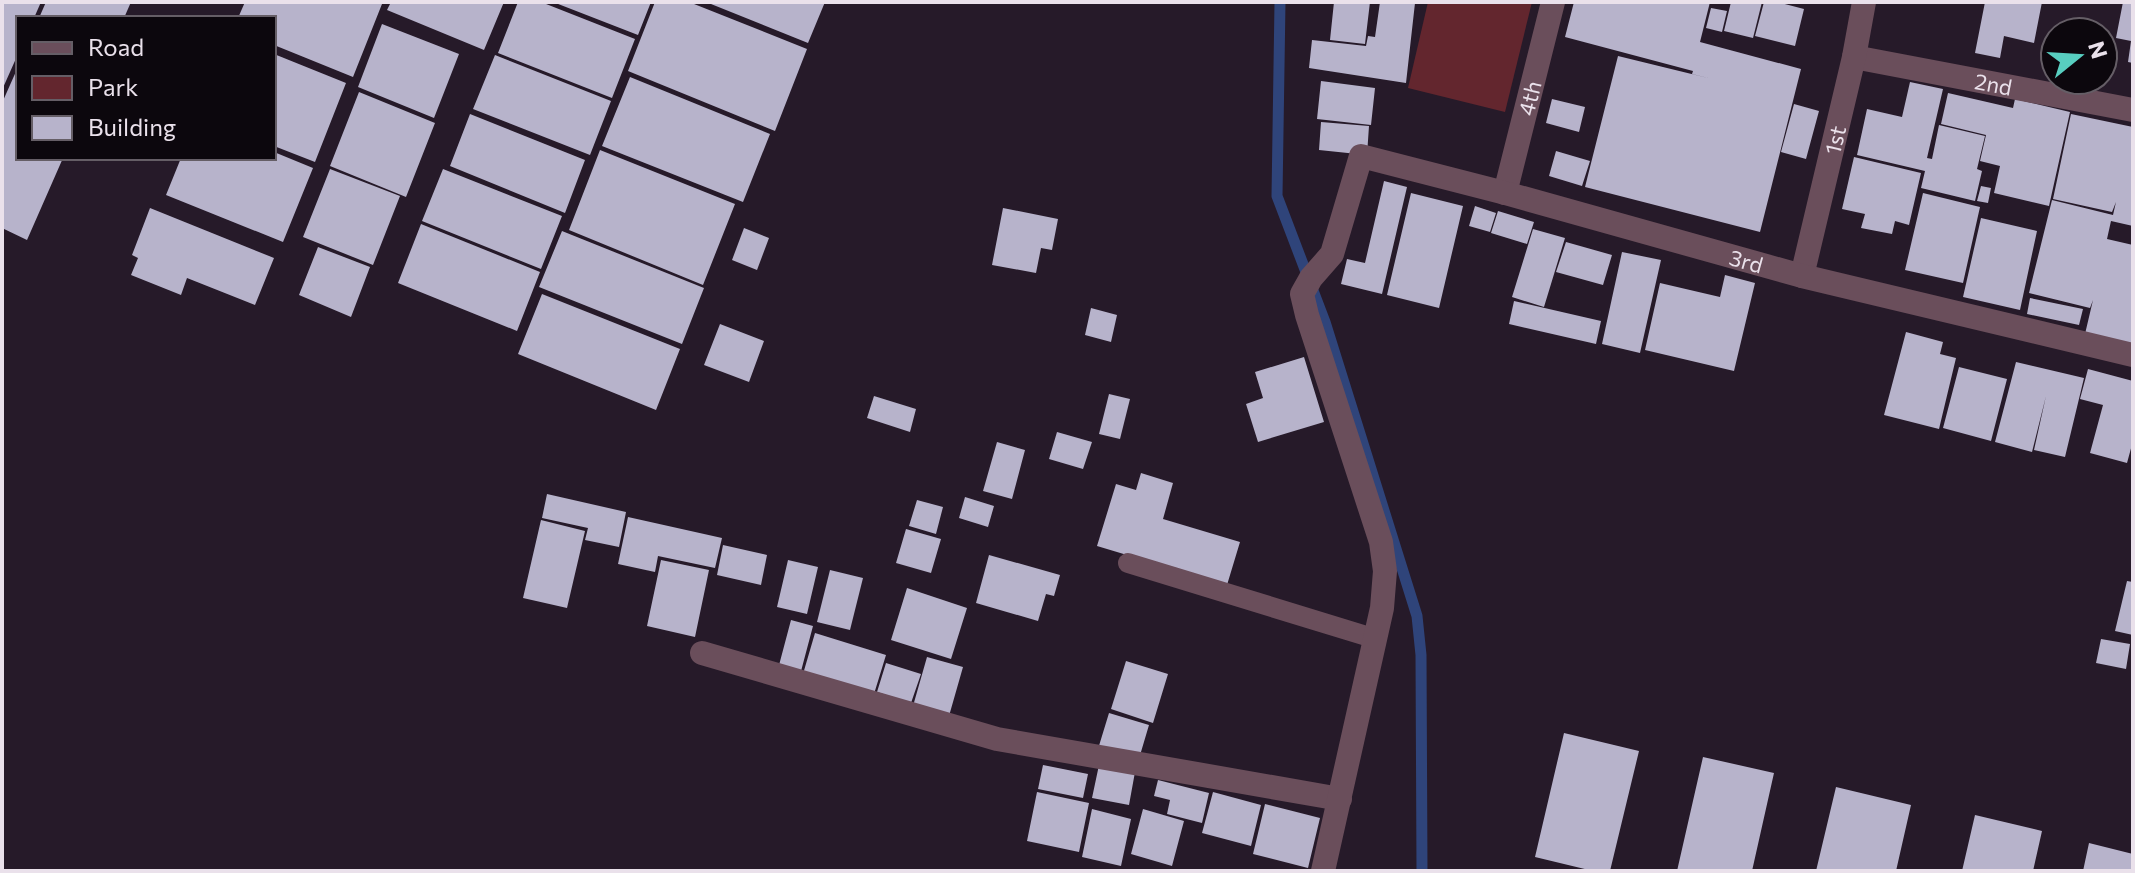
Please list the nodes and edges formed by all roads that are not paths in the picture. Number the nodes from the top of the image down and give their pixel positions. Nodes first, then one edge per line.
1 (1553, 2) edge
2 (1864, 2) edge
3 (1854, 57) junction
4 (2133, 110) edge
5 (1505, 193) junction
6 (1802, 276) junction
7 (2133, 355) edge
8 (1128, 563) dead end
9 (1373, 638) junction
10 (702, 653) dead end
11 (1340, 799) junction
12 (1323, 871) edge

1 - 5 street, 4th
2 - 3 street, 1st
3 - 4 street, 2nd
3 - 6 street, 1st
5 - 6 street, 3rd
5 - 9 street, 3rd
6 - 7 street, 3rd
8 - 9 lane
9 - 11 street
10 - 11 street
11 - 12 street

